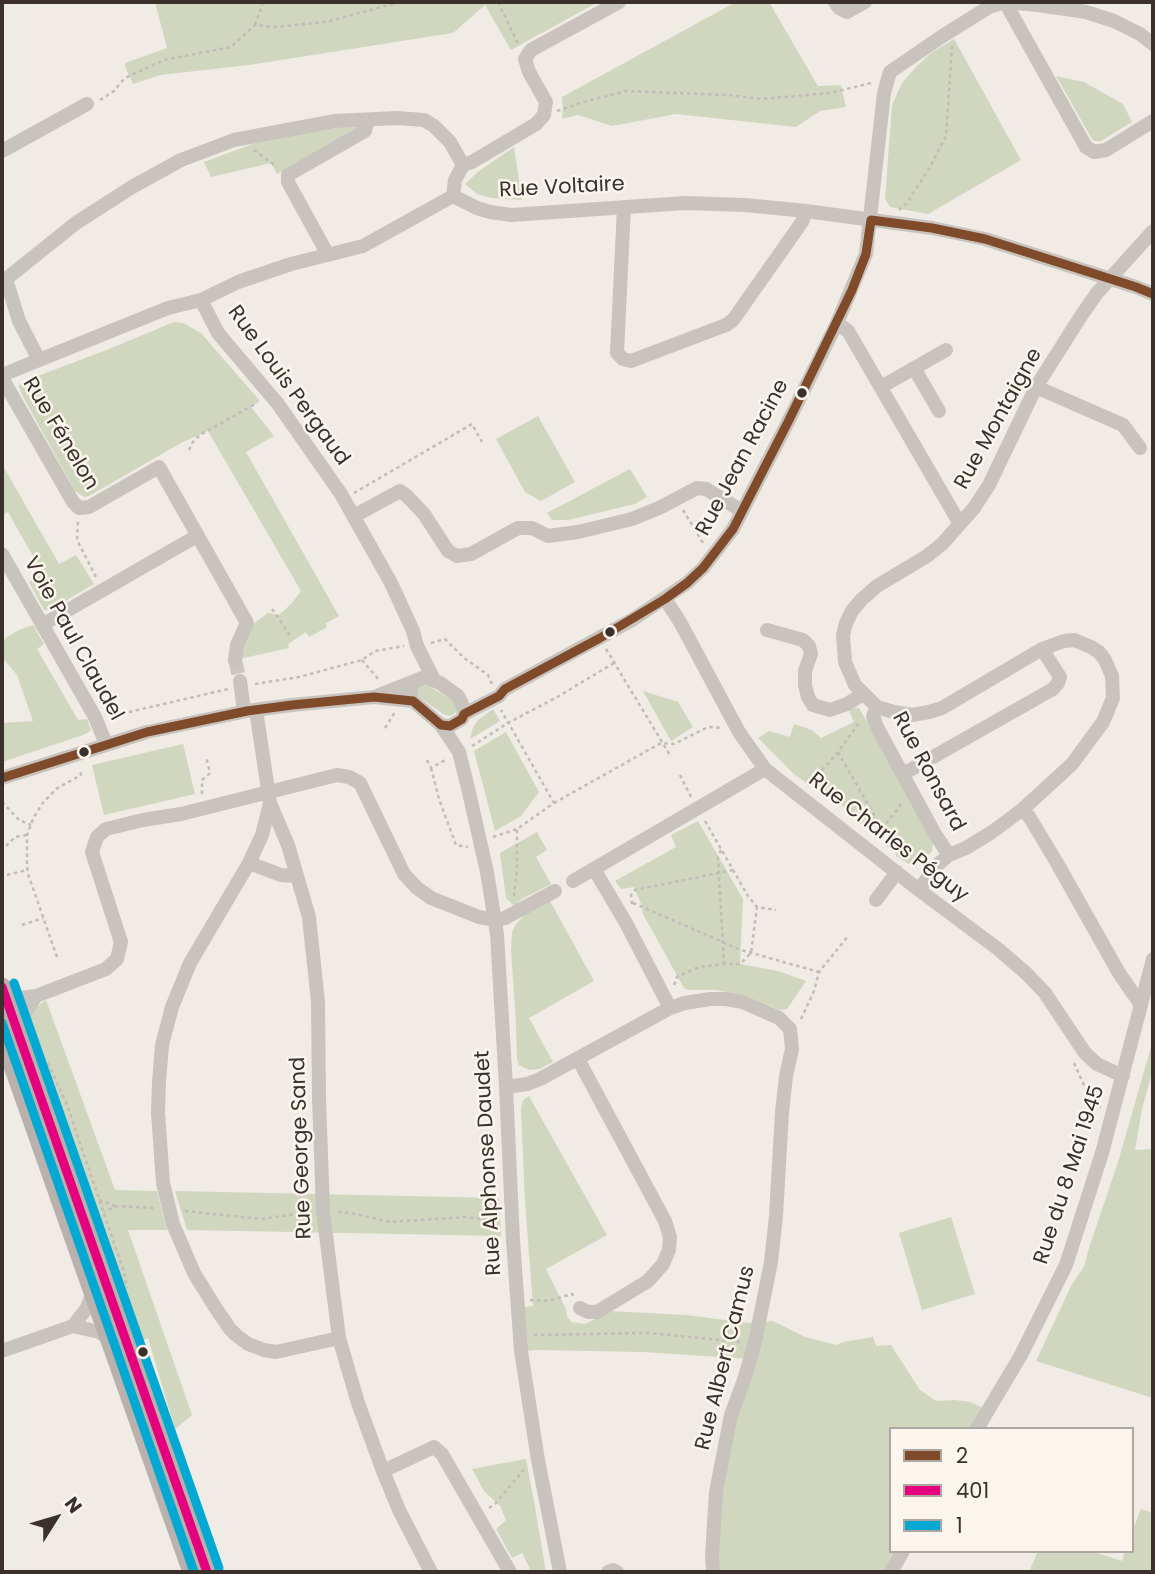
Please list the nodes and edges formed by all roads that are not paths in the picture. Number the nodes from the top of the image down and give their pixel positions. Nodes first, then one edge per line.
1 (619, 2) edge
2 (835, 2) edge
3 (865, 2) edge
4 (1005, 2) edge
5 (1153, 44) edge
6 (87, 104) road end
7 (368, 120) junction
8 (1153, 121) edge
9 (2, 152) edge
10 (463, 166) junction
11 (453, 196) junction
12 (624, 206) junction
13 (806, 211) junction
14 (871, 220) junction
15 (1153, 232) edge
16 (328, 255) junction
17 (3, 277) edge
18 (1110, 280) junction
19 (1153, 294) edge
20 (201, 300) junction
21 (837, 323) junction
22 (946, 350) dead end
23 (39, 360) junction
24 (914, 368) junction
25 (2, 377) edge
26 (881, 387) junction
27 (1036, 387) junction
28 (939, 411) dead end
29 (1140, 448) dead end
30 (742, 511) junction
31 (354, 516) junction
32 (960, 524) junction
33 (197, 536) junction
34 (2, 554) edge
35 (665, 599) junction
36 (42, 625) junction
37 (767, 630) dead end
38 (417, 646) junction
39 (1042, 649) junction
40 (235, 657) tunnel mouth
41 (434, 680) junction
42 (414, 681) junction
43 (240, 683) tunnel mouth
44 (458, 696) junction
45 (499, 696) junction
46 (374, 697) junction
47 (857, 698) junction
48 (413, 701) junction
49 (877, 707) junction
50 (251, 711) junction
51 (461, 717) junction
52 (442, 725) junction
53 (106, 744) junction
54 (459, 752) junction
55 (765, 769) junction
56 (903, 774) junction
57 (2, 778) edge
58 (269, 798) junction
59 (1023, 809) junction
60 (263, 828) junction
61 (282, 828) junction
62 (949, 855) junction
63 (249, 863) junction
64 (594, 869) junction
65 (897, 872) junction
66 (297, 876) junction
67 (573, 881) dead end
68 (919, 890) junction
69 (555, 891) dead end
70 (876, 900) dead end
71 (495, 920) junction
72 (1153, 959) edge
73 (3, 990) edge
74 (36, 996) junction
75 (1140, 1005) junction
76 (670, 1009) junction
77 (10, 1035) edge
78 (578, 1059) junction
79 (1123, 1076) junction
80 (506, 1087) junction
81 (93, 1291) junction
82 (580, 1308) road end
83 (73, 1326) junction
84 (339, 1338) junction
85 (110, 1339) junction
86 (2, 1351) edge
87 (978, 1427) edge
88 (383, 1471) junction
89 (902, 1553) edge
90 (192, 1572) edge
91 (207, 1572) edge
92 (431, 1572) edge
93 (510, 1572) edge
94 (560, 1572) edge
95 (608, 1572) edge
96 (617, 1572) edge
97 (713, 1572) edge
98 (891, 1572) edge

1 - 10 street
2 - 3 street
4 - 5 street
4 - 8 street
4 - 14 street, Rue Jean Racine
6 - 9 street
7 - 10 street
7 - 16 street
7 - 17 street
10 - 11 street
11 - 12 street, Rue Voltaire
11 - 16 street
12 - 13 street, Rue Voltaire
12 - 13 street
13 - 14 street, Rue Voltaire
14 - 18 street, Rue Voltaire
14 - 21 street, Rue Jean Racine
15 - 18 street, Rue Montaigne
16 - 20 street
17 - 23 street
18 - 19 street, Rue Voltaire
18 - 27 street, Rue Montaigne
20 - 23 street
20 - 31 street, Rue Louis Pergaud
21 - 26 street
21 - 30 street, Rue Jean Racine
22 - 24 street
23 - 25 street
24 - 26 street
24 - 28 street
25 - 33 street, Rue Fénelon
26 - 32 street
27 - 29 street
27 - 32 street, Rue Montaigne
30 - 31 street
30 - 35 street, Rue Jean Racine
31 - 38 street, Rue Louis Pergaud
32 - 47 street, Rue Montaigne
33 - 36 street
33 - 40 street
34 - 36 street, Voie Paul Claudel
35 - 45 street, Rue Jean Racine
35 - 55 street, Rue Charles Péguy
36 - 53 street, Voie Paul Claudel
37 - 47 street
38 - 41 street, Rue Louis Pergaud
38 - 42 street, Rue Louis Pergaud
39 - 49 street, Rue Montaigne
39 - 56 street
39 - 59 street, Rue Montaigne
41 - 42 street
41 - 44 street
42 - 46 street
42 - 48 street
43 - 50 street, Rue George Sand
44 - 45 street
44 - 51 street
45 - 51 street, Rue Jean Racine
46 - 48 street
46 - 50 street
47 - 49 street, Rue Montaigne
48 - 52 street
49 - 56 street, Rue Ronsard
50 - 53 street
50 - 58 street, Rue George Sand
51 - 52 street
51 - 54 street, Rue Alphonse Daudet
52 - 54 street, Rue Alphonse Daudet
53 - 57 street
54 - 71 street, Rue Alphonse Daudet
55 - 64 street
55 - 65 street, Rue Charles Péguy
56 - 62 street, Rue Ronsard
58 - 60 street
58 - 61 street, Rue George Sand
58 - 71 street
58 - 74 street
59 - 62 street, Rue Montaigne
59 - 75 street
60 - 61 street
60 - 63 street
61 - 66 street, Rue George Sand
62 - 68 street, Rue Montaigne
63 - 66 street
63 - 84 street
64 - 67 street
64 - 76 street
65 - 68 street, Rue Charles Péguy
65 - 70 street
66 - 84 street, Rue George Sand
68 - 79 street, Rue Charles Péguy
69 - 71 street
71 - 80 street, Rue Alphonse Daudet
72 - 75 street, Rue du 8 Mai 1945
73 - 74 street
73 - 77 main road
74 - 77 street
75 - 79 street, Rue du 8 Mai 1945
76 - 78 street
76 - 97 street, Rue Albert Camus
77 - 81 main road
77 - 91 main road
78 - 80 street
78 - 82 street
79 - 87 street, Rue du 8 Mai 1945
80 - 94 street, Rue Alphonse Daudet
81 - 83 street
81 - 85 main road
83 - 85 street
83 - 86 street
84 - 88 street, Rue George Sand
85 - 90 main road
88 - 92 street, Rue George Sand
88 - 93 street
89 - 98 street
95 - 96 street

